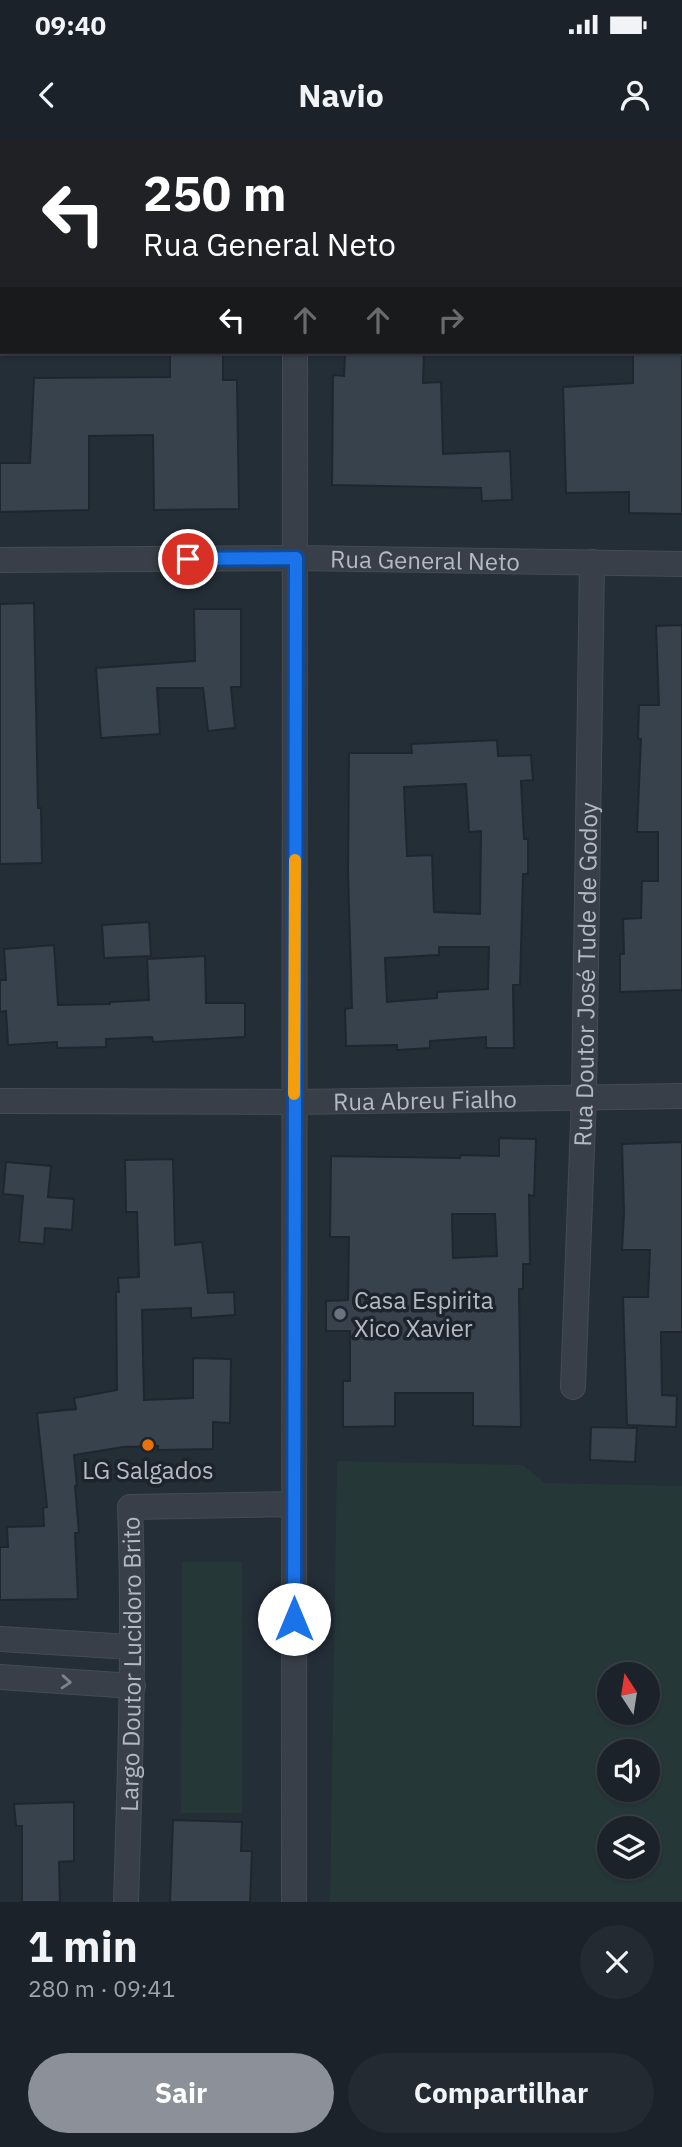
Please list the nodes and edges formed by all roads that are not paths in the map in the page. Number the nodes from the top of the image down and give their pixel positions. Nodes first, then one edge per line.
1 (295, 354) edge
2 (296, 558) junction
3 (0, 560) edge
4 (592, 562) junction
5 (682, 564) edge
6 (584, 1096) junction
7 (682, 1096) edge
8 (0, 1101) edge
9 (294, 1102) junction
10 (573, 1387) dead end
11 (294, 1504) junction
12 (0, 1639) edge
13 (131, 1647) junction
14 (0, 1677) edge
15 (133, 1686) junction
16 (127, 1902) edge
17 (294, 1902) edge

1 - 2 street
2 - 3 street, Rua General Neto
2 - 4 street, Rua General Neto
2 - 9 street
4 - 5 street, Rua General Neto
4 - 6 street, Rua Doutor José Tude de Godoy
6 - 7 street, Rua Abreu Fialho
6 - 9 street, Rua Abreu Fialho
6 - 10 street, Rua Doutor José Tude de Godoy
8 - 9 street, Rua Abreu Fialho
9 - 11 street
11 - 13 street, Largo Doutor Lucidoro Brito
11 - 17 street
12 - 13 street
13 - 15 street, Largo Doutor Lucidoro Brito
14 -> 15 street
15 - 16 street, Largo Doutor Lucidoro Brito

